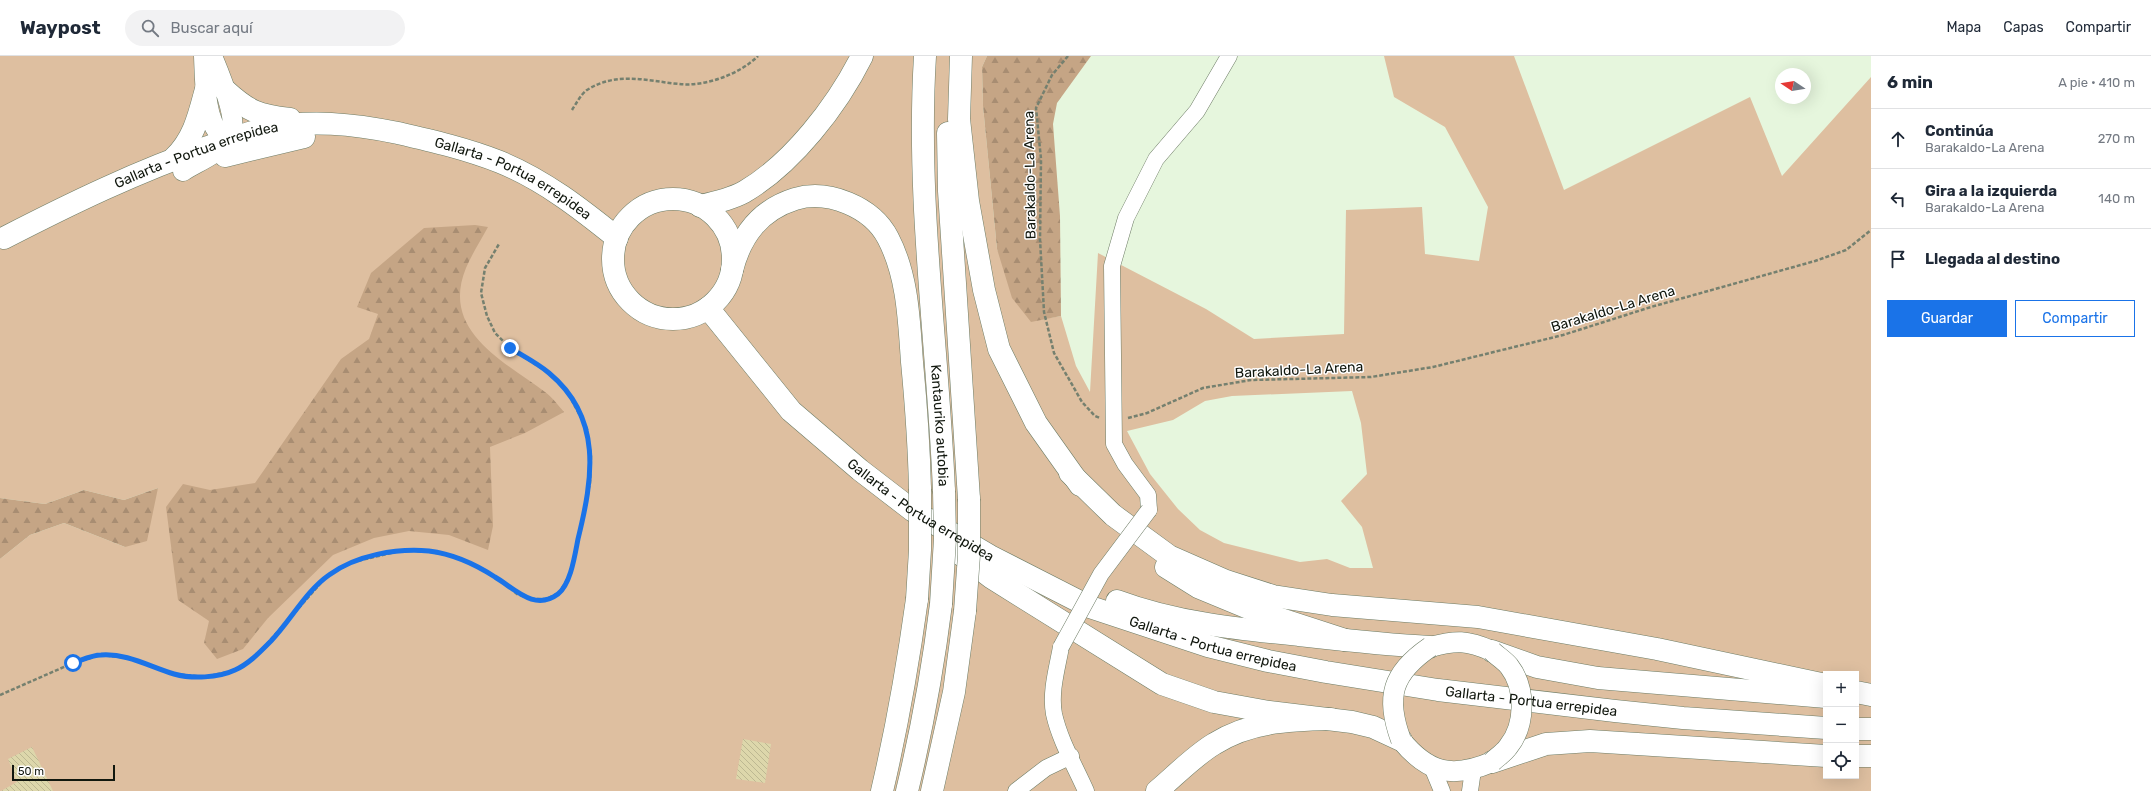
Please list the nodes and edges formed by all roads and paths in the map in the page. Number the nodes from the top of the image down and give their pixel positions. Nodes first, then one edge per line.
1 (204, 56) edge
2 (212, 56) edge
3 (758, 56) edge
4 (862, 56) edge
5 (924, 56) edge
6 (949, 56) edge
7 (961, 56) edge
8 (1068, 56) edge
9 (1229, 56) edge
10 (216, 90) junction
11 (572, 110) dead end
12 (322, 124) junction
13 (401, 134) junction
14 (229, 140) junction
15 (264, 145) junction
16 (178, 165) junction
17 (700, 206) junction
18 (1871, 230) edge
19 (617, 238) junction
20 (2, 239) edge
21 (499, 244) dead end
22 (732, 270) junction
23 (708, 308) junction
24 (1114, 422) junction
25 (1070, 472) junction
26 (912, 510) junction
27 (1345, 640) junction
28 (1430, 647) junction
29 (1492, 651) junction
30 (1823, 684) edge
31 (1859, 693) edge
32 (0, 695) edge
33 (1871, 695) edge
34 (1823, 698) edge
35 (1859, 701) edge
36 (1871, 703) edge
37 (1331, 718) junction
38 (1823, 728) edge
39 (1859, 729) edge
40 (1871, 729) edge
41 (1401, 740) junction
42 (1071, 756) junction
43 (1823, 756) edge
44 (1859, 756) edge
45 (1871, 756) edge
46 (1482, 766) junction
47 (1432, 767) junction
48 (1083, 786) edge
49 (882, 791) edge
50 (907, 791) edge
51 (932, 791) edge
52 (1016, 791) edge
53 (1157, 791) edge
54 (1442, 791) edge
55 (1470, 791) edge

1 - 10 street
2 - 10 street
3 - 11 path
4 - 17 highway
5 - 50 highway, Kantauriko autobia, bridge
6 - 51 highway, Kantauriko autobia, bridge
7 - 25 highway
8 - 24 path, Barakaldo-La Arena
9 - 24 street
10 - 12 highway
10 - 14 street
10 - 16 highway
12 - 13 highway, Gallarta - Portua errepidea
12 - 14 highway, Gallarta - Portua errepidea
13 - 15 highway, Gallarta - Portua errepidea
13 - 19 highway, Gallarta - Portua errepidea
14 - 15 street
14 - 16 highway, Gallarta - Portua errepidea
15 - 16 highway, Gallarta - Portua errepidea
16 - 20 highway, Gallarta - Portua errepidea
17 - 19 highway
17 - 22 highway
18 - 24 path, Barakaldo-La Arena
19 - 23 highway
21 - 32 path
22 - 23 highway
22 - 49 highway, bridge
23 - 26 highway, Gallarta - Portua errepidea
24 - 42 street, bridge
25 - 27 highway
25 - 30 highway
26 - 27 highway
26 - 37 highway
26 - 38 highway, Gallarta - Portua errepidea
27 - 28 highway
28 - 29 street
28 - 41 street, bridge
29 - 34 highway
29 - 46 street, bridge
31 - 33 highway
35 - 36 highway
37 - 41 highway
37 - 53 highway
39 - 40 highway
41 - 47 street
42 - 48 street
42 - 52 street
43 - 46 highway
44 - 45 highway
46 - 47 street
46 - 55 street
47 - 54 street

